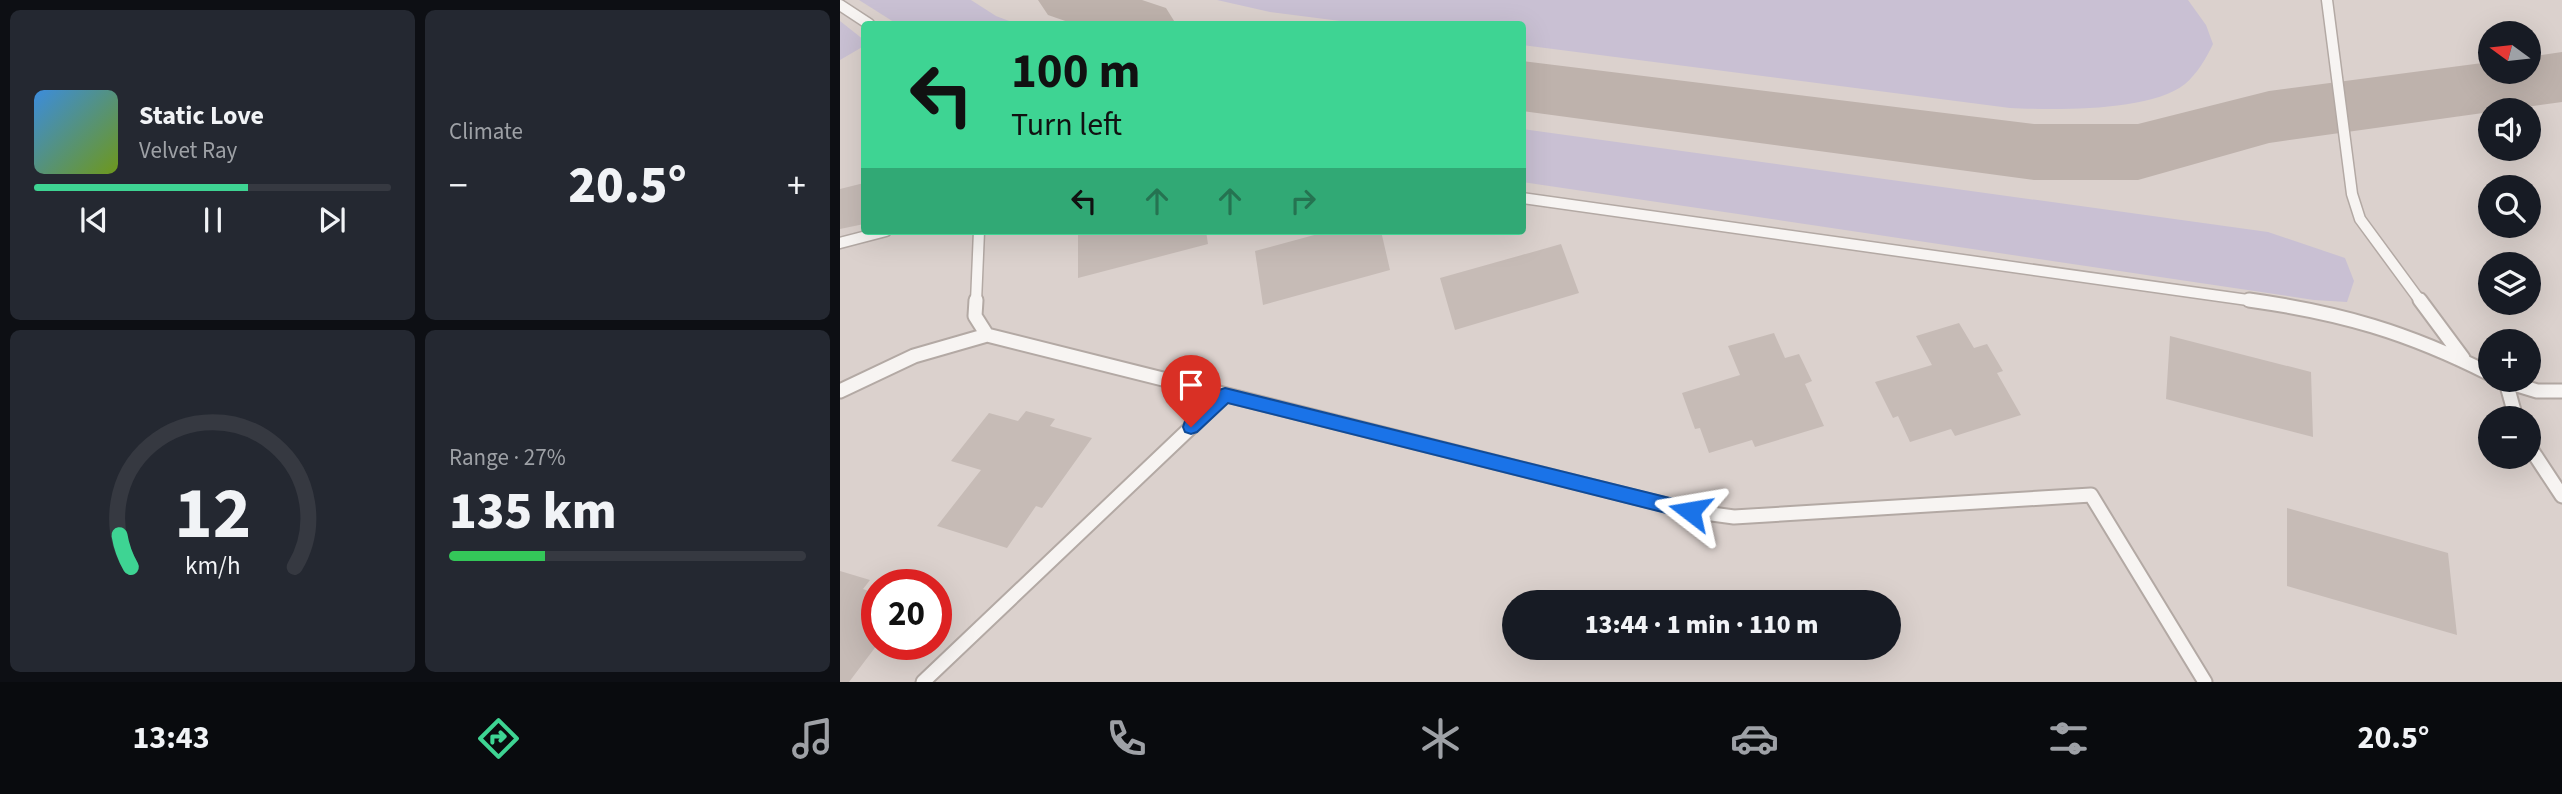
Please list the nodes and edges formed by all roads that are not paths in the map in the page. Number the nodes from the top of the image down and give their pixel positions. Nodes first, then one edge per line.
1 (2327, 0) edge
2 (840, 5) edge
3 (864, 21) edge
4 (1526, 199) edge
5 (871, 235) edge
6 (979, 235) edge
7 (840, 243) edge
8 (987, 335) junction
9 (2466, 361) junction
10 (2478, 368) edge
11 (840, 391) edge
12 (2541, 391) edge
13 (2562, 391) edge
14 (1225, 395) junction
15 (2541, 464) edge
16 (2562, 496) edge
17 (923, 682) edge
18 (2205, 682) edge

1 - 9 lane
2 - 3 lane
4 - 9 lane
5 - 7 lane
6 - 8 lane
8 - 11 lane
8 - 14 lane
9 - 10 lane
12 - 13 lane
14 - 17 lane
14 - 18 lane
15 - 16 lane

